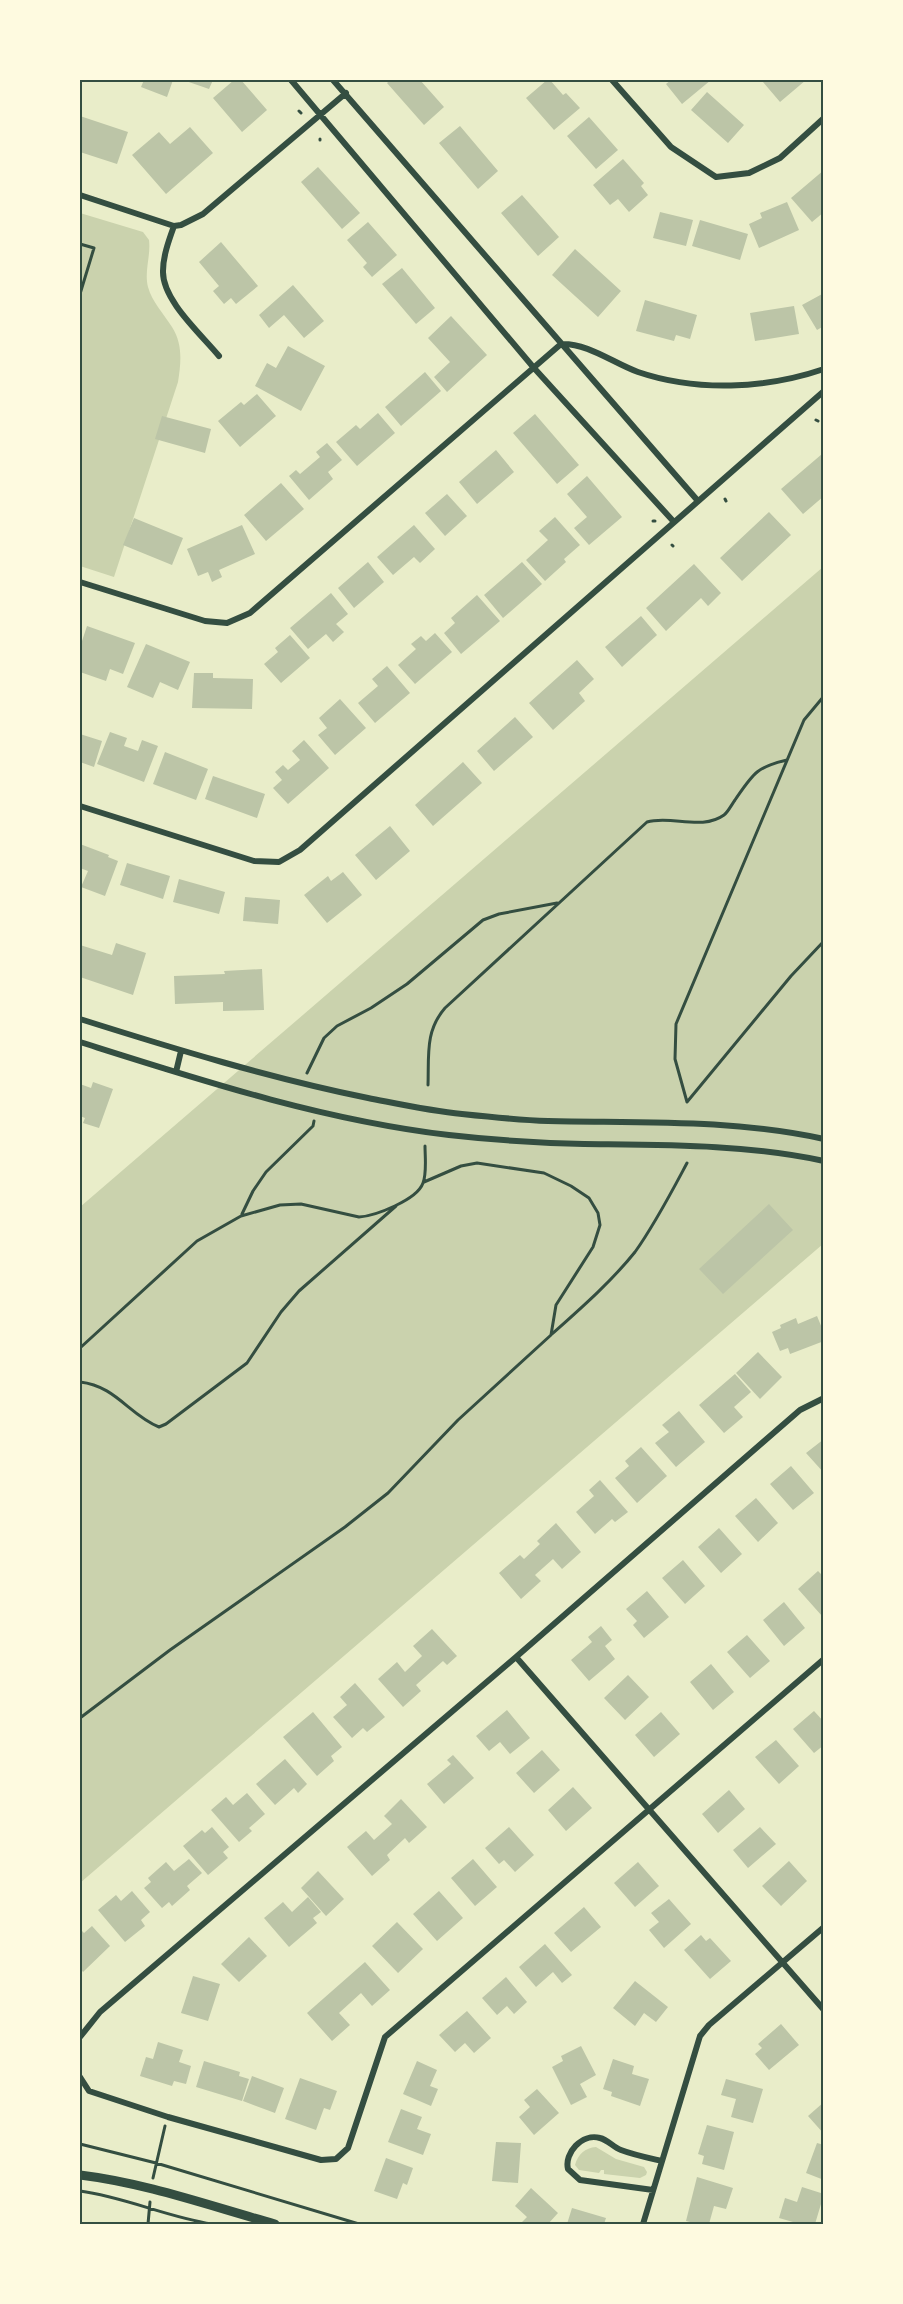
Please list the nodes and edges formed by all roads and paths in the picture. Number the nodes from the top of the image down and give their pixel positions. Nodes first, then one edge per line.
1 (291, 80) edge
2 (333, 80) edge
3 (612, 80) edge
4 (346, 93) junction
5 (321, 114) junction
6 (824, 118) edge
7 (80, 195) edge
8 (174, 226) junction
9 (80, 244) edge
10 (80, 294) edge
11 (561, 344) junction
12 (219, 356) dead end
13 (534, 368) junction
14 (824, 369) edge
15 (824, 391) edge
16 (698, 501) junction
17 (674, 522) junction
18 (80, 582) edge
19 (824, 696) edge
20 (788, 760) junction
21 (80, 806) edge
22 (559, 903) junction
23 (824, 941) edge
24 (80, 1018) edge
25 (80, 1042) edge
26 (182, 1051) junction
27 (176, 1072) junction
28 (306, 1073) dead end
29 (428, 1085) dead end
30 (313, 1125) dead end
31 (824, 1139) edge
32 (425, 1146) dead end
33 (824, 1161) edge
34 (687, 1163) dead end
35 (424, 1182) junction
36 (402, 1202) junction
37 (241, 1216) junction
38 (551, 1335) junction
39 (80, 1348) edge
40 (80, 1382) edge
41 (824, 1398) edge
42 (516, 1657) junction
43 (824, 1659) edge
44 (80, 1718) edge
45 (649, 1810) junction
46 (824, 1927) edge
47 (783, 1962) junction
48 (824, 2010) edge
49 (80, 2037) edge
50 (80, 2077) edge
51 (165, 2128) dead end
52 (80, 2144) edge
53 (662, 2161) junction
54 (156, 2163) junction
55 (80, 2175) edge
56 (153, 2176) dead end
57 (653, 2190) junction
58 (80, 2191) edge
59 (150, 2203) dead end
60 (150, 2210) junction
61 (148, 2224) edge
62 (212, 2224) edge
63 (275, 2224) edge
64 (359, 2224) edge
65 (643, 2224) edge

1 - 5 street
2 - 4 street
3 - 6 street
4 - 5 street
4 - 11 street
5 - 8 street
5 - 13 street
7 - 8 street
8 - 12 street
9 - 10 path
11 - 13 street
11 - 14 street
11 - 16 street
13 - 17 street
13 - 18 street
15 - 16 street
16 - 17 street
17 - 21 street
19 - 20 path
20 - 22 path
20 - 23 path
22 - 28 path
22 - 29 path
24 - 26 street
25 - 27 street
26 - 27 street
26 - 31 street
27 - 33 street
30 - 37 path
32 - 35 path
34 - 38 path
35 - 36 path
35 - 38 path
36 - 37 path
36 - 40 path
37 - 39 path
38 - 44 path
41 - 42 street
42 - 45 street
42 - 49 street
43 - 45 street
45 - 47 street
45 - 50 street
46 - 47 street
47 - 48 street
47 - 53 street
51 - 54 path
52 - 54 path
53 - 57 street
53 - 57 street
54 - 56 path
54 - 64 path
55 - 63 street
57 - 65 street
58 - 60 path
59 - 60 path
60 - 61 path
60 - 62 path

